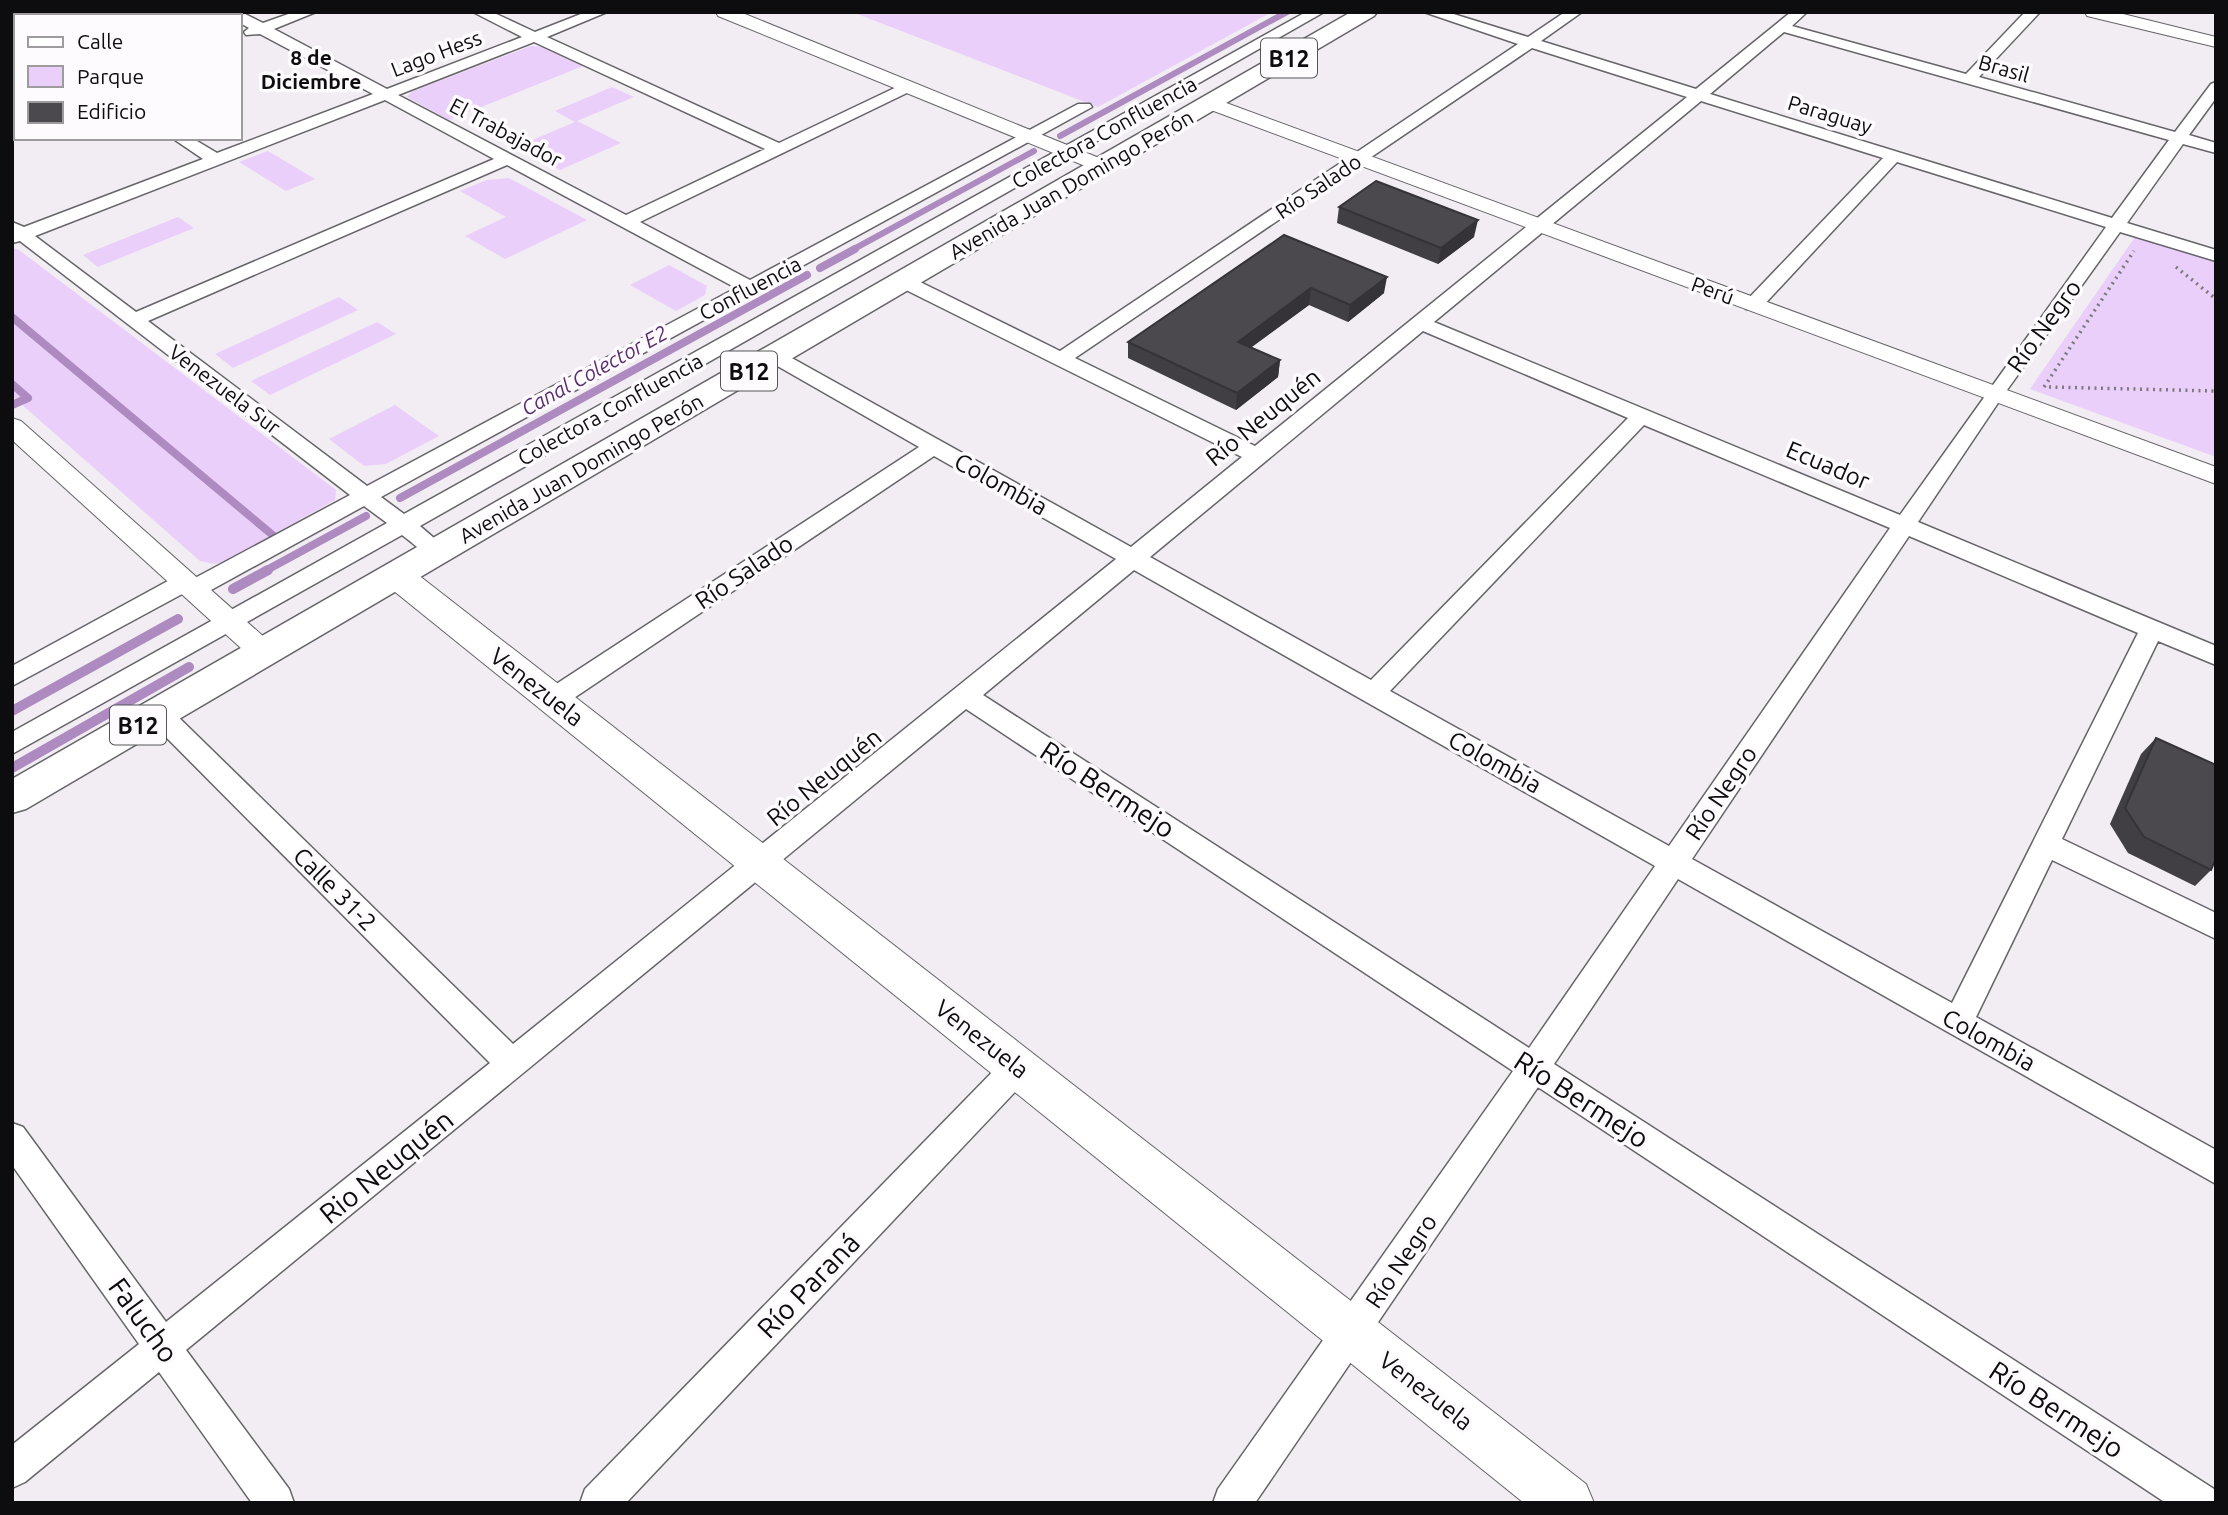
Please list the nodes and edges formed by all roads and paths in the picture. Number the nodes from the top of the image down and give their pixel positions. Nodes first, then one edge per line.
1 (309, 12) edge
2 (480, 12) edge
3 (600, 12) edge
4 (724, 12) edge
5 (1317, 12) edge
6 (1367, 12) edge
7 (1431, 12) edge
8 (1575, 12) edge
9 (1800, 12) edge
10 (2033, 12) edge
11 (2093, 12) edge
12 (242, 18) edge
13 (1781, 27) junction
14 (262, 28) junction
15 (242, 35) edge
16 (534, 37) junction
17 (1530, 43) junction
18 (2216, 43) edge
19 (1969, 79) junction
20 (908, 87) junction
21 (2216, 87) edge
22 (386, 94) junction
23 (1698, 95) junction
24 (1210, 103) junction
25 (1084, 107) dead end
26 (1030, 137) junction
27 (2179, 138) junction
28 (183, 140) edge
29 (2216, 148) edge
30 (779, 149) junction
31 (1068, 152) junction
32 (1894, 156) junction
33 (1359, 158) junction
34 (507, 159) junction
35 (216, 160) junction
36 (1102, 166) junction
37 (626, 222) junction
38 (1539, 225) junction
39 (2117, 226) junction
40 (15, 233) edge
41 (2134, 251) dead end
42 (2216, 256) edge
43 (797, 263) junction
44 (903, 281) junction
45 (835, 283) junction
46 (750, 288) junction
47 (1753, 305) junction
48 (134, 320) junction
49 (1420, 323) junction
50 (774, 356) junction
51 (1061, 359) junction
52 (2043, 387) junction
53 (2216, 391) edge
54 (2056, 392) dead end
55 (1994, 394) junction
56 (1641, 416) junction
57 (12, 426) edge
58 (934, 446) junction
59 (1257, 456) junction
60 (2216, 476) edge
61 (366, 496) junction
62 (403, 525) junction
63 (1904, 526) junction
64 (438, 551) junction
65 (1133, 558) junction
66 (396, 575) junction
67 (190, 586) junction
68 (230, 622) junction
69 (2152, 629) junction
70 (263, 652) junction
71 (2216, 656) edge
72 (12, 677) edge
73 (1373, 693) junction
74 (965, 696) junction
75 (553, 699) junction
76 (158, 713) junction
77 (12, 744) edge
78 (12, 798) edge
79 (2046, 844) junction
80 (760, 863) junction
81 (1674, 863) junction
82 (2216, 927) edge
83 (1958, 1023) junction
84 (512, 1064) junction
85 (1534, 1067) junction
86 (1018, 1068) junction
87 (12, 1138) edge
88 (2216, 1168) edge
89 (1352, 1332) junction
90 (163, 1347) junction
91 (12, 1469) edge
92 (275, 1503) edge
93 (599, 1503) edge
94 (1232, 1503) edge
95 (1567, 1503) edge
96 (2200, 1503) edge

1 - 14 street
2 - 16 street
3 - 16 street, Lago Hess
4 - 20 street
5 - 31 street, Colectora Confluencia
6 - 24 main road, Avenida Juan Domingo Perón / B12
7 - 17 street, Paraguay
8 - 17 street, Río Salado
9 - 13 street, Río Neuquén
10 - 19 street
11 - 18 street
12 - 14 street, El Trabajador
13 - 19 street, Brasil
13 - 23 street, Río Neuquén
14 - 15 street
14 - 22 street, El Trabajador
16 - 22 street, Lago Hess
16 - 30 street
17 - 23 street, Paraguay
17 - 33 street, Río Salado
19 - 27 street, Brasil
20 - 26 street
20 - 30 street
21 - 27 street, Río Negro
22 - 34 street, El Trabajador
22 - 35 street, Lago Hess
23 - 32 street, Paraguay
23 - 38 street, Río Neuquén
24 - 33 street, Perú
24 - 36 main road, Avenida Juan Domingo Perón / B12
25 - 26 street, Confluencia
26 - 31 street
26 - 43 street, Confluencia
27 - 29 street, Brasil
27 - 39 street, Río Negro
28 - 35 street
30 - 37 street
31 - 36 street
31 - 45 street, Colectora Confluencia
32 - 39 street, Paraguay
32 - 47 street
33 - 38 street, Perú
33 - 51 street, Río Salado
34 - 37 street, El Trabajador
34 - 48 street
35 - 40 street, Lago Hess
36 - 44 main road, Avenida Juan Domingo Perón / B12
37 - 46 street, El Trabajador
38 - 47 street, Perú
38 - 49 street, Río Neuquén
39 - 42 street, Paraguay
39 - 55 street, Río Negro
40 - 48 street, Venezuela Sur
41 - 52 path
43 - 45 street
43 - 46 street, Confluencia
44 - 50 main road, Avenida Juan Domingo Perón / B12
44 - 51 street
45 - 62 street, Colectora Confluencia
46 - 61 street, Confluencia
47 - 55 street, Perú
48 - 61 street, Venezuela Sur
49 - 56 street, Ecuador
49 - 59 street, Río Neuquén
50 - 58 street, Colombia
50 - 64 main road, Avenida Juan Domingo Perón / B12
51 - 59 street
52 - 53 path
52 - 54 path
55 - 60 street, Perú
55 - 63 street, Río Negro
56 - 63 street, Ecuador
56 - 73 street
57 - 67 street
58 - 65 street, Colombia
58 - 75 street, Río Salado
59 - 65 street, Río Neuquén
61 - 62 street, Venezuela Sur
61 - 67 street, Confluencia
62 - 64 street, Venezuela Sur
62 - 68 street, Colectora Confluencia
63 - 69 street, Ecuador
63 - 81 street, Río Negro
64 - 66 main road, Avenida Juan Domingo Perón / B12
65 - 73 street, Colombia
65 - 74 street, Río Neuquén
66 - 70 main road, Avenida Juan Domingo Perón / B12
66 - 75 main road, Venezuela
67 - 68 street
67 - 72 street, Confluencia
68 - 70 street
68 - 77 street, Colectora Confluencia
69 - 71 street, Ecuador
69 - 79 street
70 - 76 main road, Avenida Juan Domingo Perón / B12
73 - 81 street, Colombia
74 - 80 street, Río Neuquén
74 - 85 street, Río Bermejo
75 - 80 main road, Venezuela
76 - 78 main road, Avenida Juan Domingo Perón / B12
76 - 84 street, Calle 31-2
79 - 82 street
79 - 83 street
80 - 84 street, Rio Neuquén
80 - 86 main road, Venezuela
81 - 83 street, Colombia
81 - 85 street, Río Negro
83 - 88 street, Colombia
84 - 90 street, Rio Neuquén
85 - 89 street, Río Negro
85 - 96 street, Río Bermejo
86 - 89 main road, Venezuela
86 - 93 street, Río Paraná
87 - 90 street, Falucho
89 - 94 street, Río Negro
89 - 95 main road, Venezuela
90 - 91 street, Rio Neuquén
90 - 92 street, Falucho

